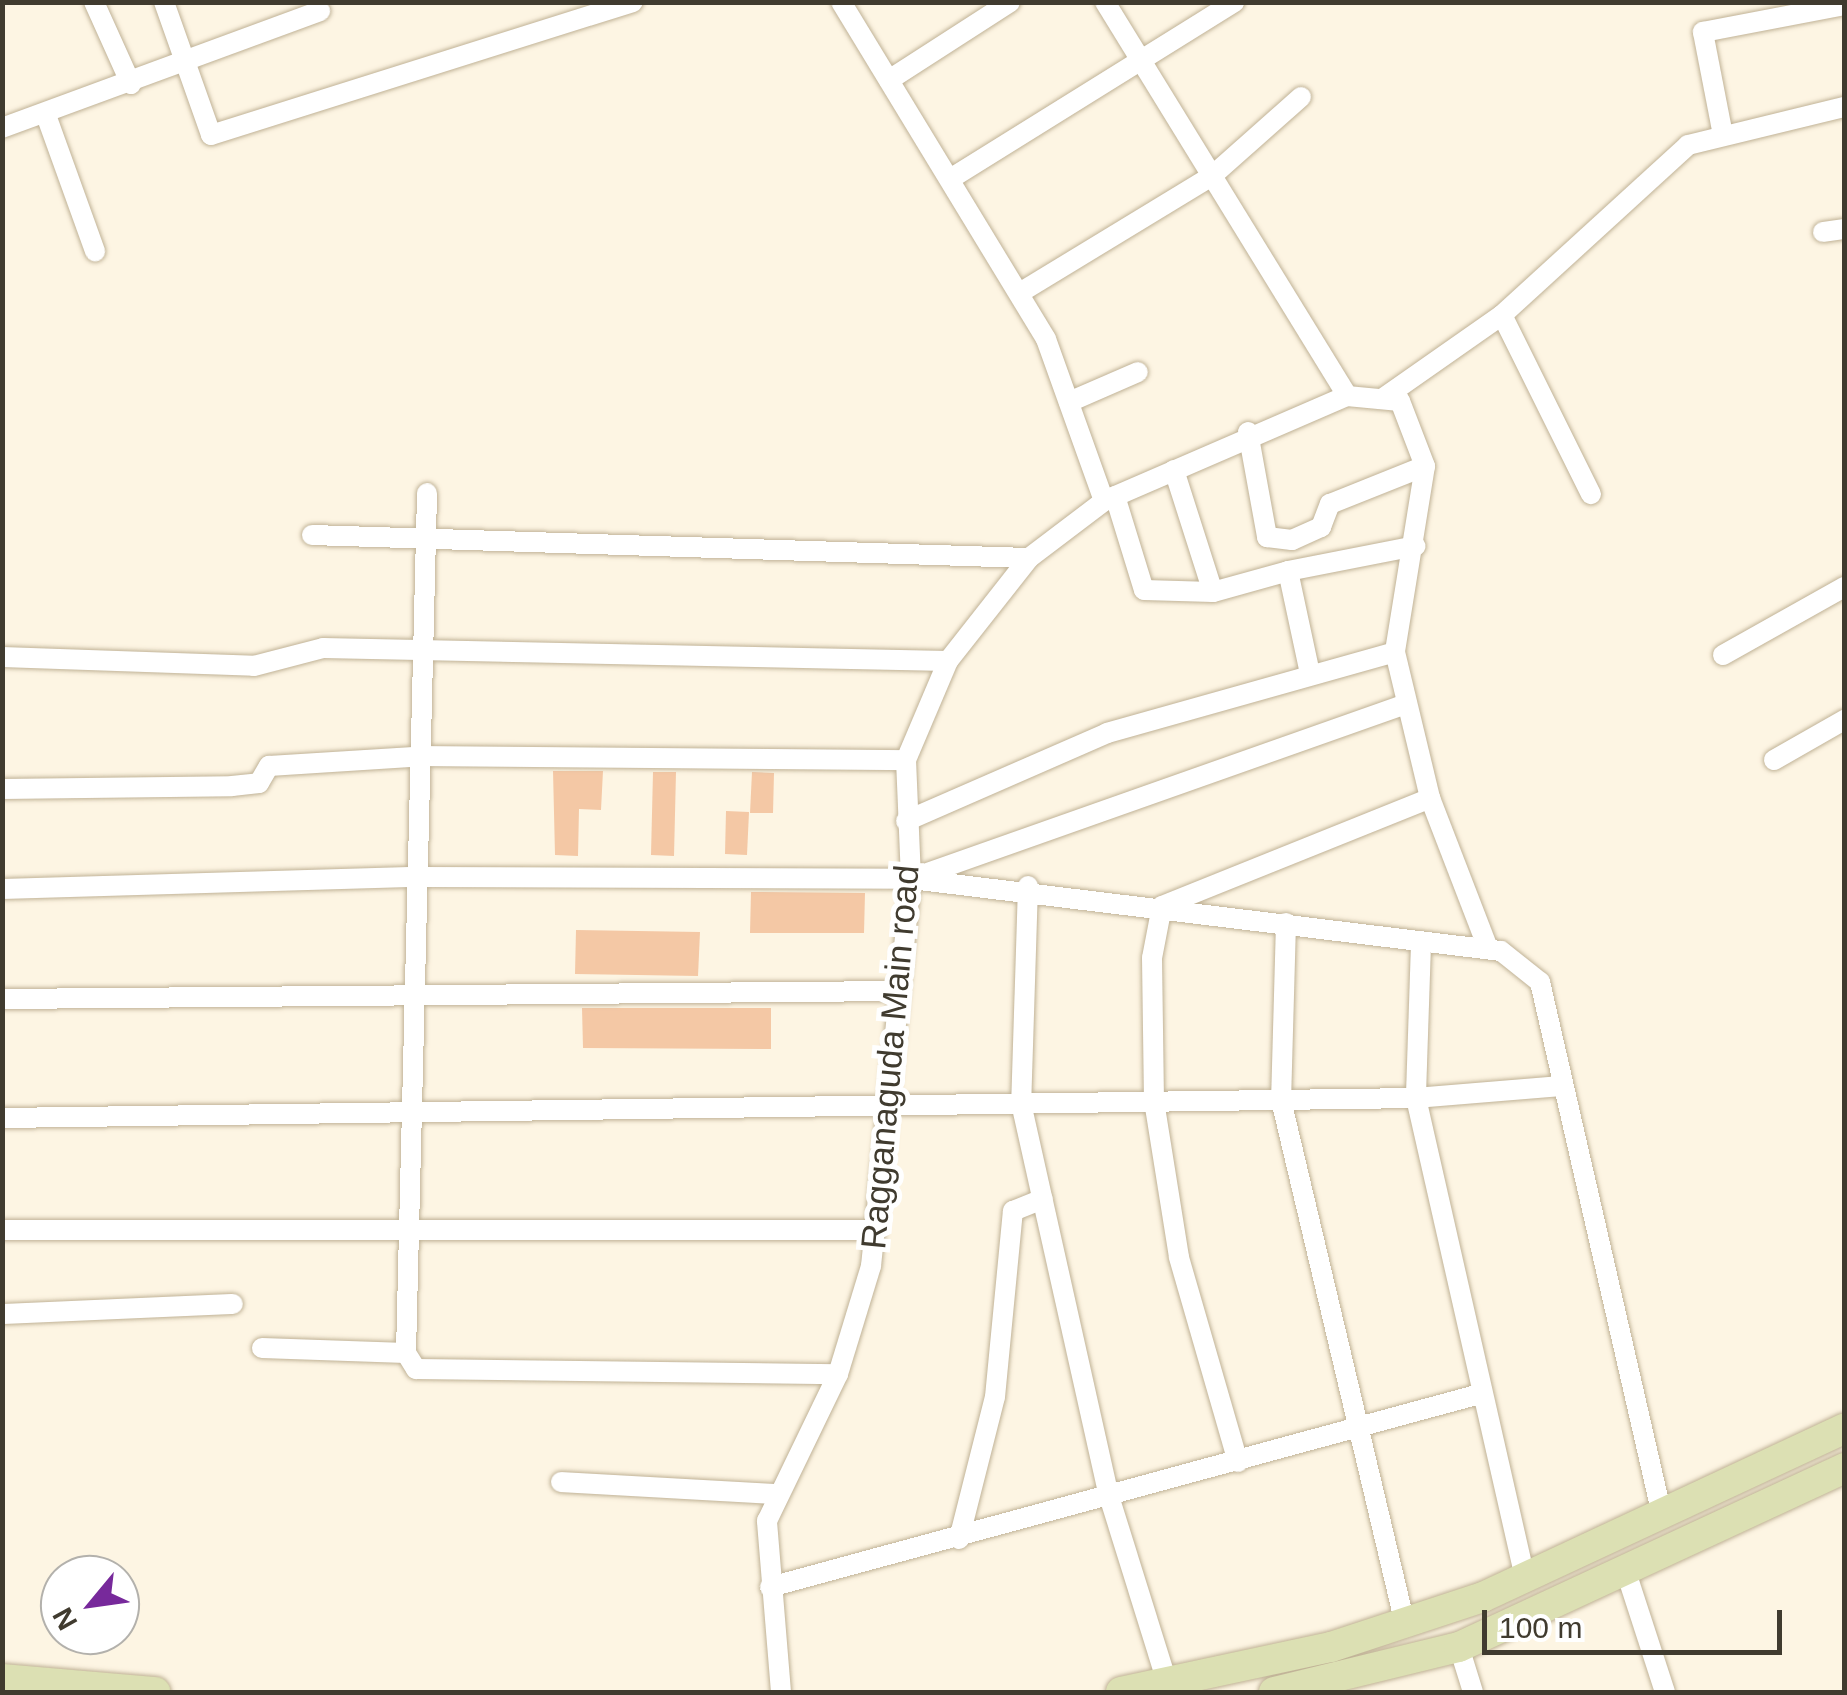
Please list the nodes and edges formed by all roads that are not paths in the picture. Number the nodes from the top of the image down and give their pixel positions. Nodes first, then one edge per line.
1 (94, 2) edge
2 (164, 2) edge
3 (632, 2) edge
4 (841, 2) edge
5 (1010, 2) edge
6 (1105, 2) edge
7 (1234, 2) edge
8 (1844, 5) edge
9 (320, 11) dead end
10 (184, 57) junction
11 (1141, 61) junction
12 (889, 80) junction
13 (131, 84) junction
14 (1300, 97) dead end
15 (1844, 107) edge
16 (46, 115) junction
17 (2, 128) edge
18 (1722, 130) junction
19 (1212, 176) junction
20 (950, 180) junction
21 (1844, 229) edge
22 (1823, 232) dead end
23 (95, 251) dead end
24 (1021, 292) junction
25 (1502, 316) junction
26 (1138, 372) dead end
27 (1348, 396) junction
28 (1382, 399) junction
29 (1069, 402) junction
30 (1248, 432) junction
31 (1425, 466) junction
32 (1174, 470) junction
33 (427, 493) dead end
34 (1591, 494) dead end
35 (1110, 498) junction
36 (312, 535) dead end
37 (427, 538) junction
38 (1416, 546) junction
39 (1029, 558) junction
40 (1288, 570) junction
41 (1844, 587) edge
42 (1213, 592) junction
43 (427, 650) junction
44 (1395, 652) junction
45 (1723, 655) dead end
46 (2, 657) edge
47 (948, 661) junction
48 (1310, 674) junction
49 (1404, 705) junction
50 (1844, 720) edge
51 (426, 756) junction
52 (906, 760) junction
53 (1774, 760) dead end
54 (2, 789) edge
55 (1430, 798) junction
56 (906, 821) junction
57 (418, 877) junction
58 (911, 879) junction
59 (1028, 886) junction
60 (2, 888) edge
61 (1162, 906) junction
62 (1286, 923) junction
63 (1421, 944) junction
64 (1487, 946) junction
65 (415, 991) junction
66 (898, 991) junction
67 (2, 999) edge
68 (1561, 1086) junction
69 (1416, 1098) junction
70 (1281, 1100) junction
71 (1154, 1101) junction
72 (1021, 1103) junction
73 (886, 1106) junction
74 (413, 1112) junction
75 (2, 1118) edge
76 (1042, 1199) junction
77 (2, 1230) edge
78 (876, 1230) junction
79 (410, 1235) junction
80 (232, 1304) dead end
81 (2, 1314) edge
82 (262, 1348) dead end
83 (406, 1353) junction
84 (838, 1374) junction
85 (1480, 1394) junction
86 (1844, 1429) edge
87 (1362, 1431) junction
88 (1238, 1462) junction
89 (1844, 1468) edge
90 (560, 1482) dead end
91 (778, 1494) junction
92 (1109, 1496) junction
93 (1662, 1515) junction
94 (960, 1538) junction
95 (1626, 1572) junction
96 (1525, 1578) junction
97 (770, 1587) junction
98 (1405, 1624) junction
99 (1459, 1646) junction
100 (2, 1679) edge
101 (1372, 1680) edge
102 (1167, 1682) junction
103 (1292, 1690) edge
104 (155, 1692) edge
105 (781, 1692) edge
106 (1122, 1692) edge
107 (1473, 1692) edge
108 (1665, 1692) edge

1 - 13 street
2 - 10 street
3 - 10 street
4 - 12 street
5 - 12 street
6 - 11 street
7 - 11 street
8 - 18 street
9 - 10 street
10 - 13 street
11 - 19 street
11 - 20 street
12 - 20 street
13 - 16 street
14 - 19 street
15 - 18 street
16 - 17 street
16 - 23 street
18 - 25 street
19 - 24 street
19 - 27 street
20 - 24 street
21 - 22 street
24 - 29 street
25 - 28 street
25 - 34 street
26 - 29 street
27 - 28 street
27 - 30 street, Ragganaguda Main road
28 - 31 street
29 - 35 street
30 - 31 street
30 - 32 street, Ragganaguda Main road
31 - 38 street
32 - 35 street, Ragganaguda Main road
32 - 42 street
33 - 37 street
35 - 39 street, Ragganaguda Main road
35 - 42 street
36 - 37 street
37 - 39 street
37 - 43 street
38 - 40 street
38 - 44 street
39 - 47 street, Ragganaguda Main road
40 - 42 street
40 - 48 street
41 - 45 street
43 - 46 street
43 - 47 street
43 - 51 street
44 - 48 street
44 - 49 street
47 - 52 street, Ragganaguda Main road
48 - 56 street
49 - 55 street
49 - 58 street
50 - 53 street
51 - 52 street
51 - 54 street
51 - 57 street
52 - 56 street, Ragganaguda Main road
55 - 61 street
55 - 64 street
56 - 58 street, Ragganaguda Main road
57 - 58 street
57 - 60 street
57 - 65 street
58 - 59 street
58 - 66 street, Ragganaguda Main road
59 - 61 street
59 - 72 street
61 - 62 street
61 - 71 street
62 - 63 street
62 - 70 street
63 - 64 street
63 - 69 street
64 - 68 street
65 - 66 street
65 - 67 street
65 - 74 street
66 - 73 street, Ragganaguda Main road
68 - 69 street
68 - 93 street
69 - 70 street
69 - 85 street
70 - 71 street
70 - 87 street
71 - 72 street
71 - 88 street
72 - 73 street
72 - 76 street
73 - 74 street
73 - 78 street, Ragganaguda Main road
74 - 75 street
74 - 79 street
76 - 92 street
76 - 94 street
77 - 79 street
78 - 79 street
78 - 84 street, Ragganaguda Main road
79 - 83 street
80 - 81 street
82 - 83 street
83 - 84 street
84 - 91 street, Ragganaguda Main road
85 - 87 street
85 - 96 street
86 - 93 main road
87 - 88 street
87 - 98 street
88 - 92 street
89 - 95 main road
90 - 91 street
91 - 97 street, Ragganaguda Main road
92 - 94 street
92 - 102 street
93 - 96 main road
94 - 97 street
95 - 99 main road
95 - 108 street
96 - 98 main road
97 - 105 street, Ragganaguda Main road
98 - 102 main road
99 - 101 main road
99 - 107 street
100 - 104 main road
101 - 103 main road
102 - 106 main road

